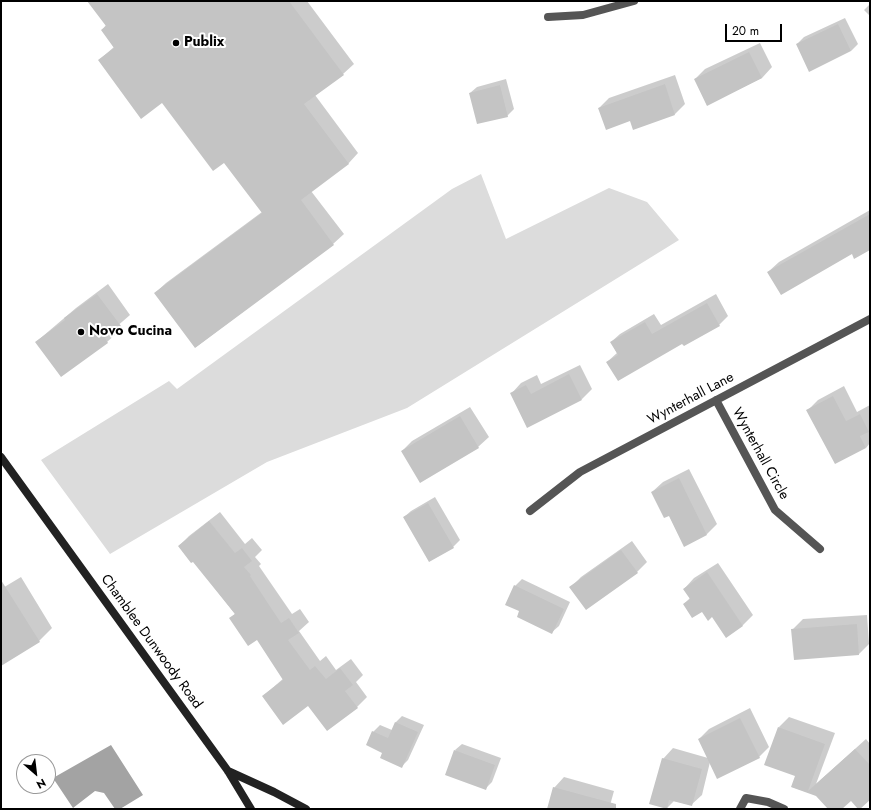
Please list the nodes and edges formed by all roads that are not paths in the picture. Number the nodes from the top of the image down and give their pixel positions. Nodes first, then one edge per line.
1 (634, 1) edge
2 (548, 17) dead end
3 (870, 319) edge
4 (716, 400) junction
5 (1, 458) edge
6 (530, 511) dead end
7 (820, 549) dead end
8 (228, 771) junction
9 (251, 809) edge
10 (306, 809) edge
11 (740, 809) edge
12 (784, 809) edge

1 - 2 street
3 - 4 street, Wynterhall Lane
4 - 6 street, Wynterhall Lane
4 - 7 street, Wynterhall Circle
5 - 8 street, Chamblee Dunwoody Road
8 - 9 street
8 - 10 street, Chamblee Dunwoody Road
11 - 12 street

